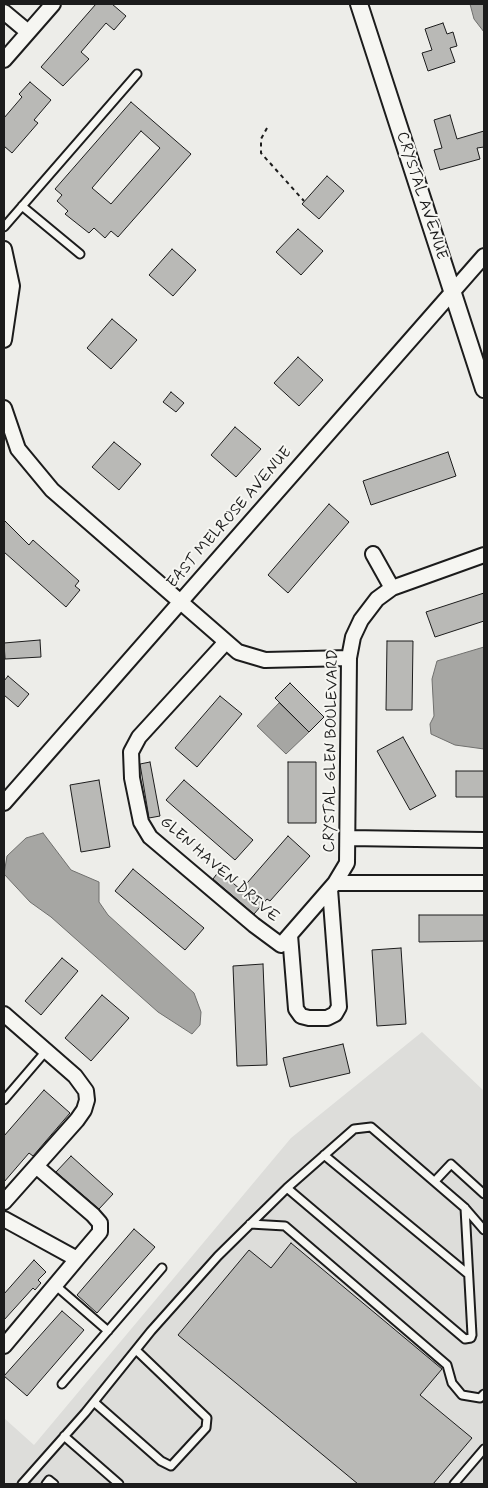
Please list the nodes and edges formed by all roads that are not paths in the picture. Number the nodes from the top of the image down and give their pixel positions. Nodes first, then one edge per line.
1 (53, 4) edge
2 (359, 4) edge
3 (4, 12) edge
4 (28, 32) junction
5 (4, 60) edge
6 (137, 74) dead end
7 (22, 206) junction
8 (4, 227) edge
9 (4, 249) edge
10 (80, 254) dead end
11 (484, 256) edge
12 (452, 290) junction
13 (4, 340) edge
14 (484, 389) edge
15 (4, 408) edge
16 (373, 554) dead end
17 (484, 555) edge
18 (392, 588) junction
19 (180, 602) junction
20 (225, 643) junction
21 (349, 658) junction
22 (4, 803) edge
23 (348, 838) junction
24 (484, 840) edge
25 (484, 883) edge
26 (333, 886) junction
27 (286, 940) junction
28 (4, 1014) edge
29 (46, 1051) junction
30 (4, 1100) edge
31 (324, 1156) junction
32 (36, 1166) junction
33 (435, 1181) junction
34 (287, 1188) junction
35 (484, 1194) edge
36 (4, 1202) edge
37 (465, 1208) junction
38 (4, 1219) edge
39 (250, 1224) junction
40 (484, 1230) edge
41 (77, 1259) junction
42 (162, 1268) dead end
43 (468, 1274) junction
44 (55, 1285) junction
45 (108, 1331) junction
46 (4, 1346) edge
47 (136, 1350) junction
48 (62, 1384) dead end
49 (484, 1394) edge
50 (94, 1402) junction
51 (64, 1436) junction
52 (484, 1449) edge
53 (22, 1484) edge
54 (46, 1484) edge
55 (54, 1484) edge
56 (119, 1484) edge
57 (454, 1484) edge

1 - 4 street
2 - 12 street, CRYSTAL AVENUE
3 - 4 street
4 - 5 street
6 - 7 lane
7 - 8 lane
7 - 10 lane
9 - 13 street
11 - 12 street, EAST MELROSE AVENUE
12 - 14 street, CRYSTAL AVENUE
12 - 19 street, EAST MELROSE AVENUE
15 - 19 street
16 - 18 street
17 - 18 street, CRYSTAL GLEN BOULEVARD
18 - 21 street, CRYSTAL GLEN BOULEVARD
19 - 20 street
19 - 22 street, EAST MELROSE AVENUE
20 - 21 street
20 - 27 street, GLEN HAVEN DRIVE
21 - 23 street, CRYSTAL GLEN BOULEVARD
23 - 24 street
23 - 26 street, CRYSTAL GLEN BOULEVARD
25 - 26 street
26 - 27 street, CRYSTAL GLEN BOULEVARD
26 - 27 street
28 - 29 street
29 - 30 lane
29 - 32 street
31 - 33 lane
31 - 34 lane
31 - 43 lane
32 - 36 street
32 - 41 street
33 - 35 lane
33 - 37 lane
34 - 39 lane
34 - 43 lane
37 - 40 lane
37 - 43 lane
38 - 41 street
39 - 47 lane
39 - 49 lane
41 - 44 street
42 - 45 lane
44 - 45 lane
44 - 46 street
45 - 48 lane
47 - 50 lane
47 - 50 lane
50 - 51 lane
51 - 53 lane
51 - 56 lane
52 - 57 lane
54 - 55 lane

